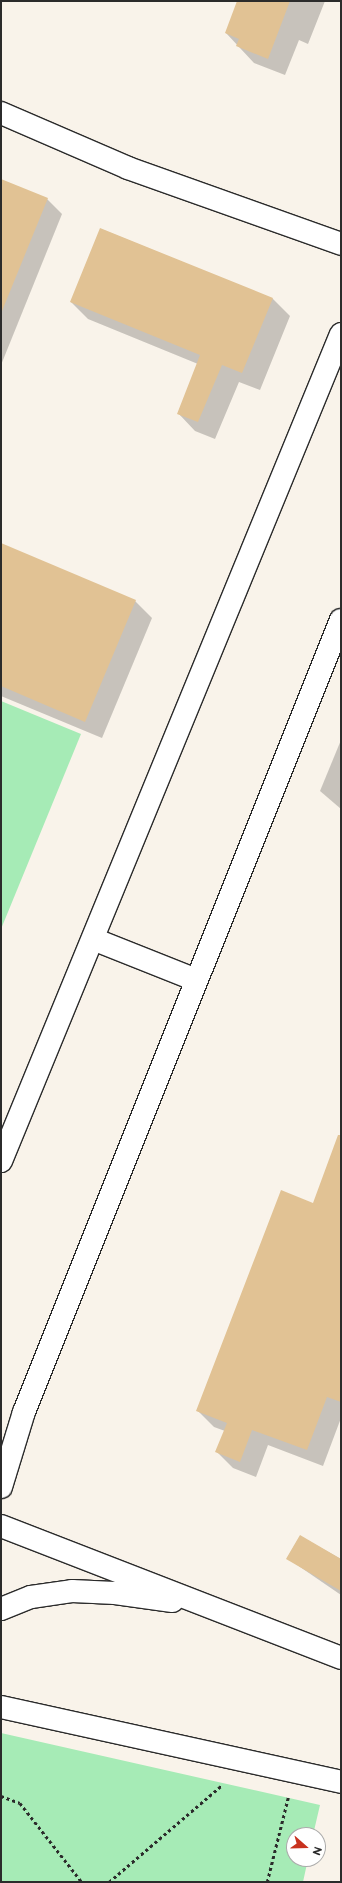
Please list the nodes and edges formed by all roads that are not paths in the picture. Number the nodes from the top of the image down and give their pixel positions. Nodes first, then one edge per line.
1 (1, 113) edge
2 (341, 244) edge
3 (341, 334) edge
4 (341, 620) edge
5 (93, 939) junction
6 (196, 980) junction
7 (1, 1161) edge
8 (1, 1487) edge
9 (1, 1526) edge
10 (1, 1609) edge
11 (231, 1614) junction
12 (341, 1658) edge
13 (1, 1707) edge
14 (341, 1782) edge

1 - 2 street
3 - 5 street
4 - 6 street
5 - 6 street
5 - 7 street
6 - 8 street
9 - 11 street
10 - 11 street
11 - 12 street
13 - 14 street

